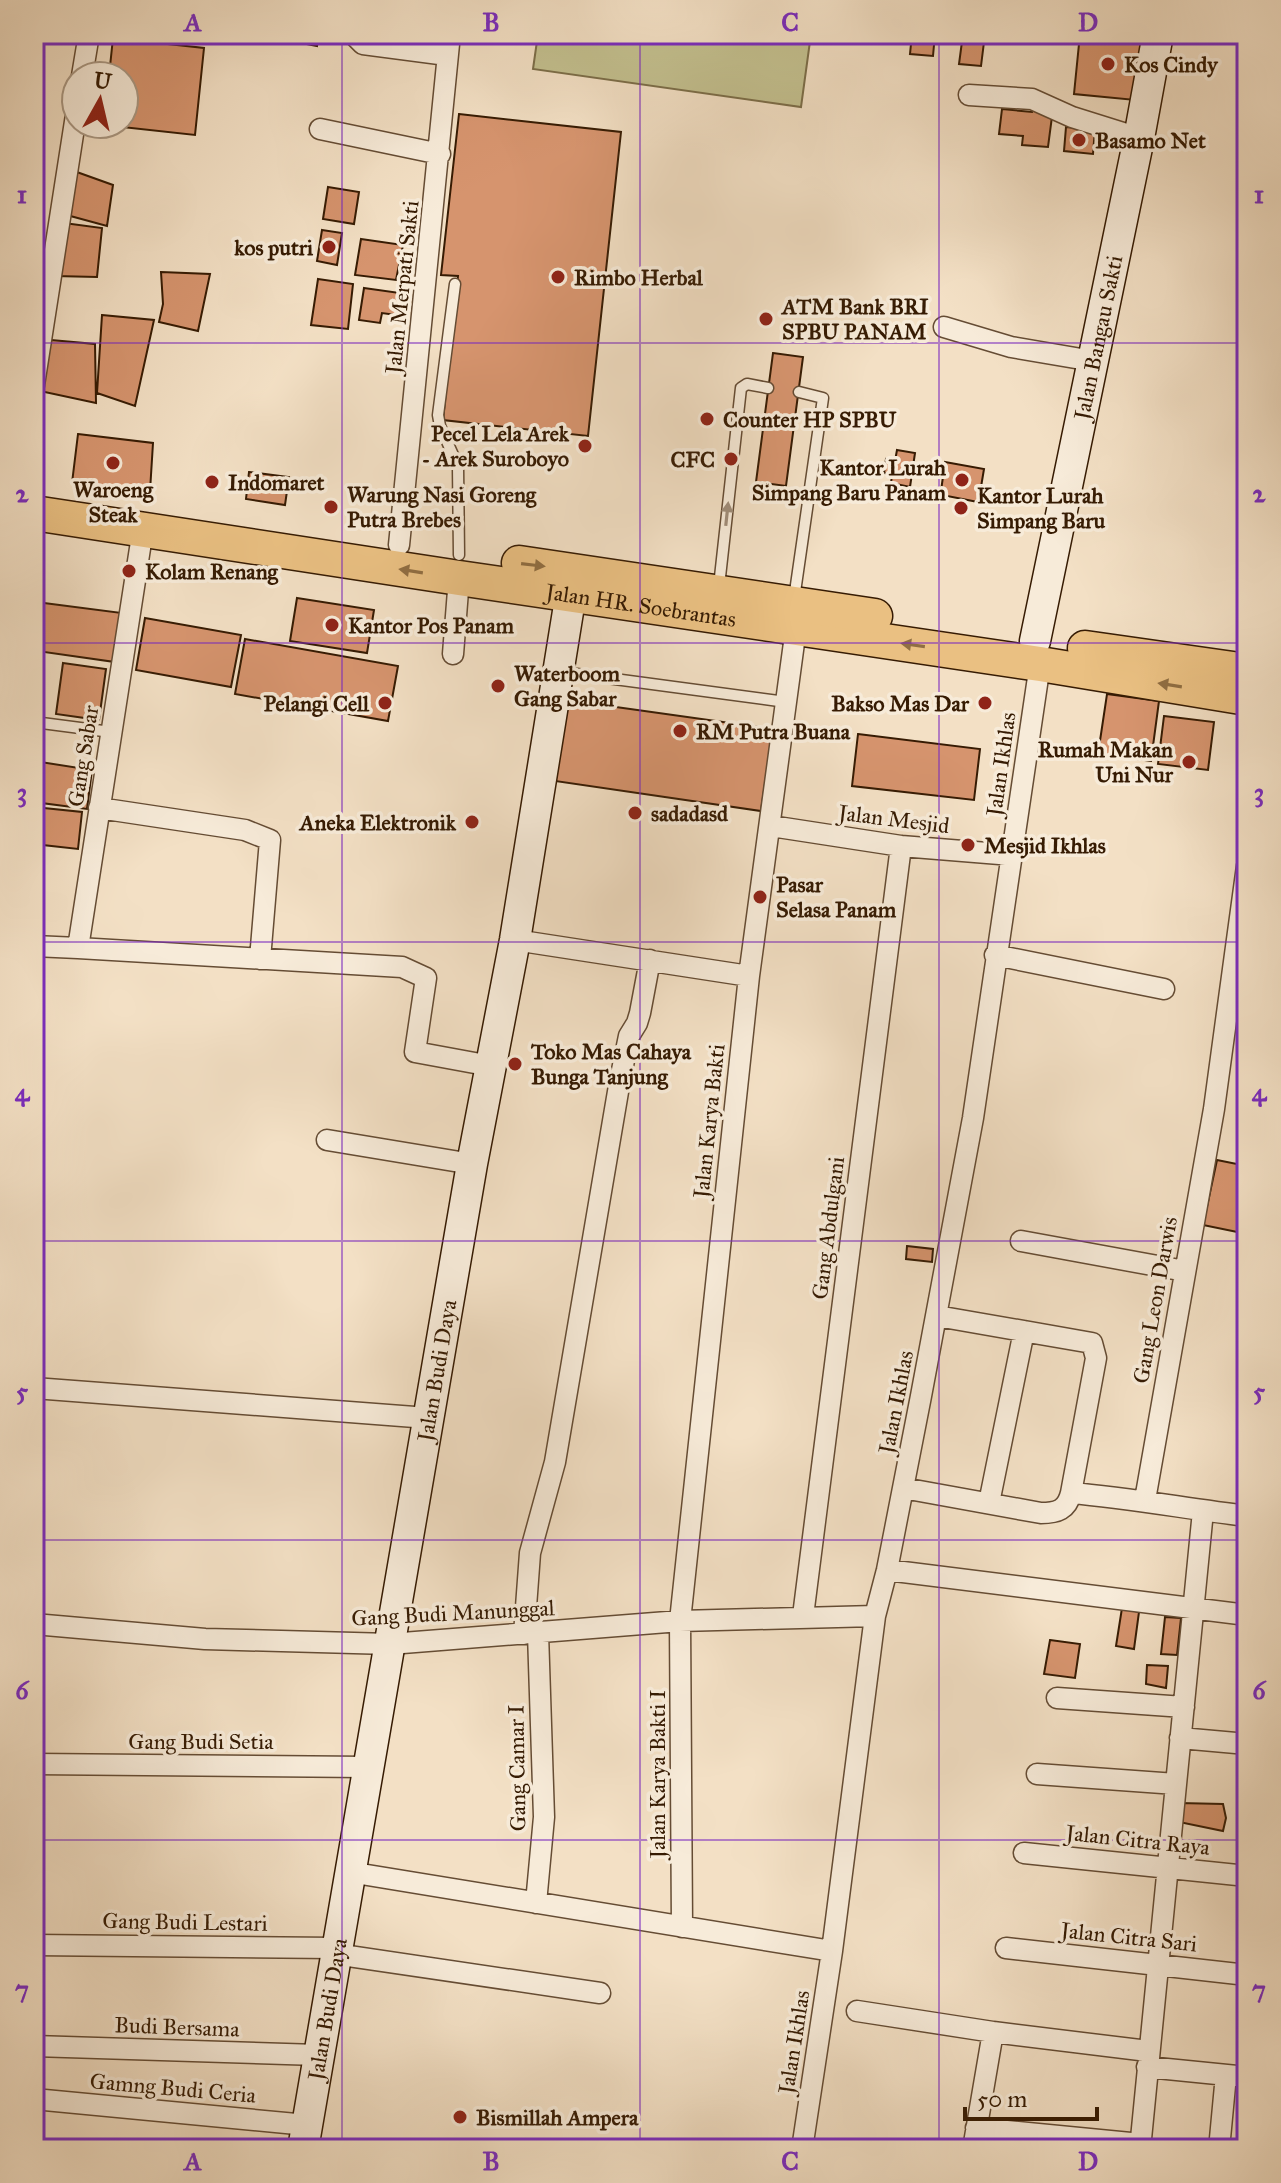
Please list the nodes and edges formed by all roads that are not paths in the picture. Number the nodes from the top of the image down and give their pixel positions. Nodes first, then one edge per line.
1 (89, 34) edge
2 (353, 34) edge
3 (450, 34) edge
4 (1158, 34) edge
5 (447, 55) junction
6 (85, 60) edge
7 (969, 95) dead end
8 (320, 129) dead end
9 (1139, 138) junction
10 (72, 140) edge
11 (440, 154) junction
12 (455, 284) dead end
13 (944, 327) dead end
14 (1093, 361) junction
15 (34, 385) edge
16 (768, 388) dead end
17 (799, 392) dead end
18 (37, 502) edge
19 (143, 529) junction
20 (399, 545) junction
21 (459, 567) junction
22 (718, 592) junction
23 (571, 593) junction
24 (795, 616) junction
25 (1038, 652) junction
26 (453, 654) dead end
27 (560, 672) junction
28 (1237, 683) edge
29 (786, 702) junction
30 (34, 722) edge
31 (111, 732) junction
32 (99, 808) junction
33 (771, 826) junction
34 (901, 846) junction
35 (1012, 855) junction
36 (1247, 866) edge
37 (515, 940) junction
38 (34, 946) edge
39 (78, 948) junction
40 (995, 955) junction
41 (260, 959) junction
42 (650, 960) junction
43 (749, 976) junction
44 (1164, 989) dead end
45 (491, 1066) junction
46 (327, 1140) dead end
47 (472, 1164) junction
48 (1021, 1241) dead end
49 (1185, 1271) junction
50 (937, 1316) junction
51 (1024, 1331) junction
52 (34, 1388) edge
53 (428, 1418) junction
54 (903, 1488) junction
55 (1071, 1493) junction
56 (1145, 1500) junction
57 (989, 1503) junction
58 (1203, 1511) junction
59 (1247, 1516) edge
60 (887, 1570) junction
61 (1194, 1610) junction
62 (1247, 1615) edge
63 (803, 1616) junction
64 (875, 1616) junction
65 (680, 1621) junction
66 (34, 1624) edge
67 (531, 1633) junction
68 (390, 1644) junction
69 (1057, 1698) dead end
70 (1184, 1707) junction
71 (1180, 1738) junction
72 (1247, 1744) edge
73 (34, 1764) edge
74 (367, 1767) junction
75 (1037, 1774) dead end
76 (1176, 1784) junction
77 (1024, 1853) dead end
78 (1169, 1868) junction
79 (349, 1872) junction
80 (1247, 1876) edge
81 (536, 1903) junction
82 (682, 1927) junction
83 (34, 1945) edge
84 (1006, 1948) dead end
85 (336, 1951) junction
86 (832, 1951) junction
87 (1159, 1964) junction
88 (1247, 1975) edge
89 (600, 1993) dead end
90 (857, 2011) dead end
91 (993, 2032) junction
92 (34, 2046) edge
93 (318, 2055) junction
94 (1147, 2059) junction
95 (1226, 2075) junction
96 (1247, 2077) edge
97 (34, 2099) edge
98 (976, 2128) junction
99 (305, 2137) edge
100 (1141, 2146) edge
101 (802, 2149) edge
102 (973, 2149) edge
103 (1219, 2149) edge

1 - 6 street
2 - 5 street
3 - 5 street, Jalan Merpati Sakti
4 - 9 street, Jalan Bangau Sakti
5 - 11 street, Jalan Merpati Sakti
7 - 9 street
8 - 11 street
9 - 14 street, Jalan Bangau Sakti
10 - 15 street
11 - 20 street, Jalan Merpati Sakti
12 - 21 lane
13 - 14 street
14 - 25 street, Jalan Bangau Sakti
22 -> 16 lane
17 - 24 lane
18 - 19 main road, Jalan HR. Soebrantas
18 - 20 main road, Jalan HR. Soebrantas
21 -> 19 main road, Jalan HR. Soebrantas
19 - 31 street, Gang Sabar
20 - 21 main road, Jalan HR. Soebrantas
21 -> 22 main road, Jalan HR. Soebrantas
21 - 23 main road, Jalan HR. Soebrantas
21 - 26 street
22 - 24 main road, Jalan HR. Soebrantas
23 - 24 main road, Jalan HR. Soebrantas
23 - 27 street, Jalan Budi Daya
24 - 25 main road, Jalan HR. Soebrantas
24 - 29 street, Jalan Karya Bakti
25 - 28 main road, Jalan HR. Soebrantas
25 - 35 street, Jalan Ikhlas
27 - 29 lane
27 - 37 street, Jalan Budi Daya
29 - 33 street, Jalan Karya Bakti
30 - 31 lane
31 - 32 street, Gang Sabar
32 - 39 street, Gang Sabar
32 - 41 street
33 - 34 street, Jalan Mesjid
33 - 43 street, Jalan Karya Bakti
34 - 35 street, Jalan Mesjid
34 - 63 street, Gang Abdulgani
35 - 40 street, Jalan Ikhlas
36 - 49 street, Gang Leon Darwis
37 - 42 street
37 - 45 street, Jalan Budi Daya
38 - 39 street
39 - 41 street
40 - 44 street
40 - 50 street, Jalan Ikhlas
41 - 45 street
42 - 43 street
42 - 67 street, Gang Camar I
43 - 65 street, Jalan Karya Bakti
45 - 47 street, Jalan Budi Daya
46 - 47 street
47 - 53 street, Jalan Budi Daya
48 - 49 street
49 - 56 street, Gang Leon Darwis
50 - 51 street
50 - 54 street, Jalan Ikhlas
51 - 55 street
51 - 57 street
52 - 53 street
53 - 68 street, Jalan Budi Daya
54 - 57 street
54 - 60 street, Jalan Ikhlas
55 - 56 street
55 - 57 street
56 - 58 street
58 - 59 street
58 - 61 street
60 - 61 street
60 - 64 street, Jalan Ikhlas
61 - 62 street
61 - 70 street
63 - 64 street, Gang Budi Manunggal
63 - 65 street, Gang Budi Manunggal
64 - 86 street, Jalan Ikhlas
65 - 67 street, Gang Budi Manunggal
65 - 82 street, Jalan Karya Bakti I
66 - 68 street, Gang Budi Manunggal
67 - 68 street, Gang Budi Manunggal
67 - 81 street, Gang Camar I
68 - 74 street, Jalan Budi Daya
69 - 70 street
70 - 71 street
71 - 72 street
71 - 76 street
73 - 74 street, Gang Budi Setia
74 - 79 street, Jalan Budi Daya
75 - 76 street
76 - 78 street
77 - 78 street, Jalan Citra Raya
78 - 80 street, Jalan Citra Raya
78 - 87 street
79 - 81 street
79 - 85 street, Jalan Budi Daya
81 - 82 street
82 - 86 street
83 - 85 street, Gang Budi Lestari
84 - 87 street, Jalan Citra Sari
85 - 89 street, Gang Budi Lestari
85 - 93 street, Jalan Budi Daya
86 - 101 street, Jalan Ikhlas
87 - 88 street, Jalan Citra Sari
87 - 94 street
90 - 91 street
91 - 94 street
91 - 98 street
92 - 93 street, Budi Bersama
93 - 99 street, Jalan Budi Daya
94 - 95 street
94 - 100 street
95 - 96 street
95 - 103 street
97 - 99 street, Gamng Budi Ceria
98 - 100 street
98 - 102 street

